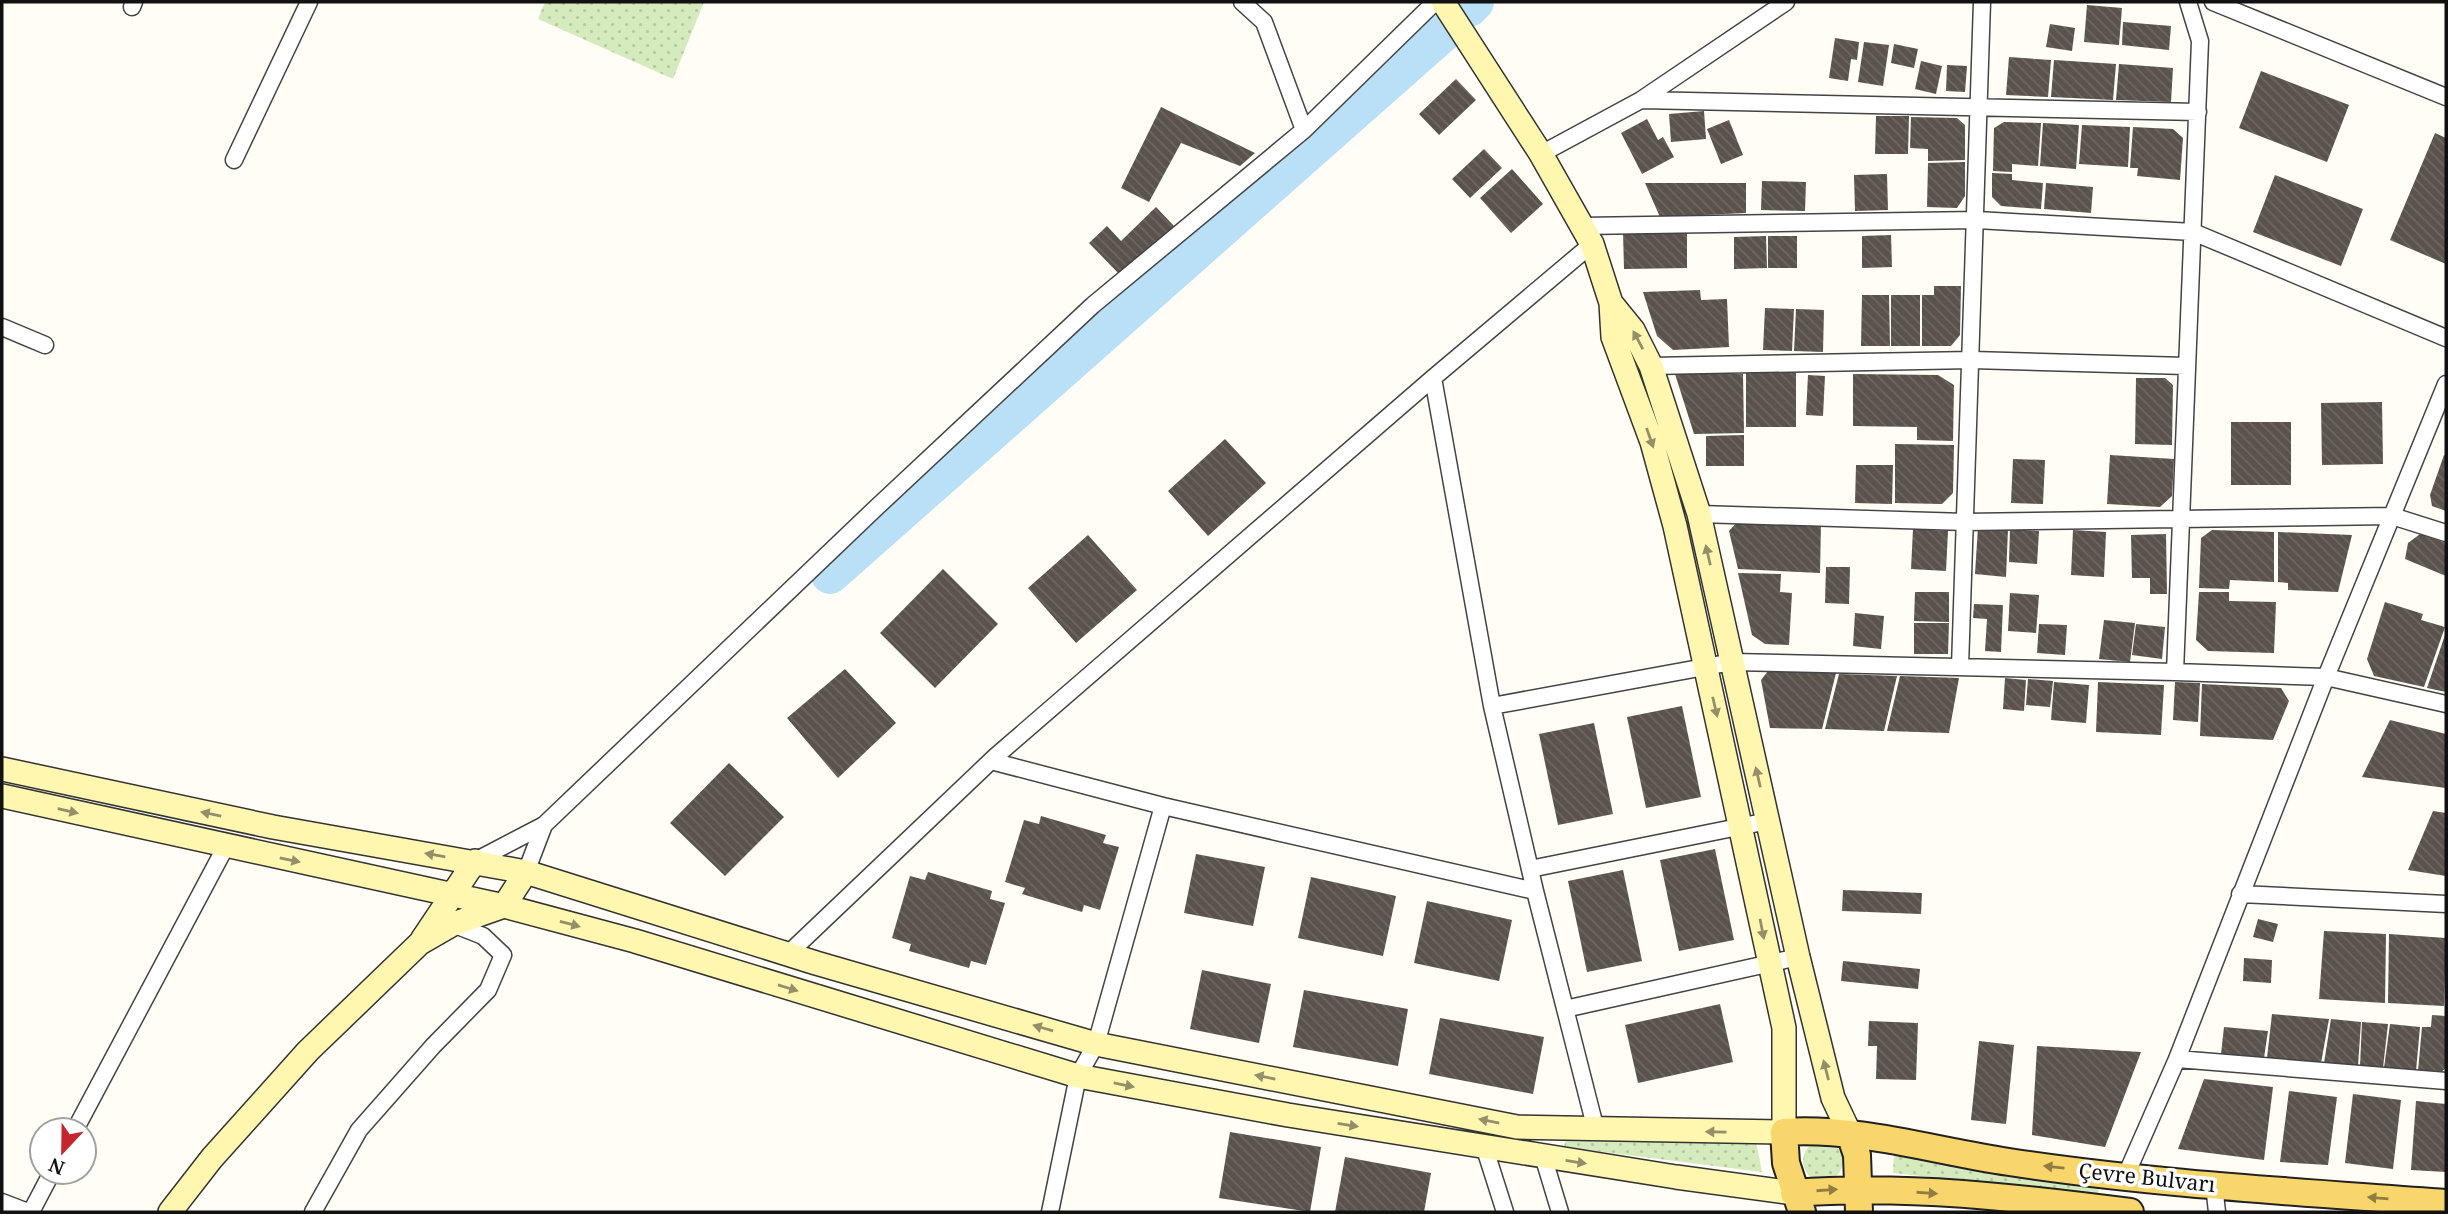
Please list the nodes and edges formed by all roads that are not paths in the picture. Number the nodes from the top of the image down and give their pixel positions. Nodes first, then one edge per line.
1 (309, 2) edge
2 (1242, 2) edge
3 (1435, 2) edge
4 (1443, 2) edge
5 (1786, 2) edge
6 (1982, 2) edge
7 (2188, 2) edge
8 (2213, 2) edge
9 (2446, 97) edge
10 (1641, 100) junction
11 (1979, 106) junction
12 (2198, 112) junction
13 (1304, 130) junction
14 (1541, 154) junction
15 (234, 160) dead end
16 (1977, 220) junction
17 (2193, 232) junction
18 (1587, 235) junction
19 (1611, 303) junction
20 (2, 327) edge
21 (2446, 338) edge
22 (45, 345) dead end
23 (1972, 360) junction
24 (1651, 366) junction
25 (2186, 366) junction
26 (1433, 378) junction
27 (2446, 384) edge
28 (1699, 514) junction
29 (2392, 516) junction
30 (2181, 518) junction
31 (1966, 522) junction
32 (2446, 533) edge
33 (1732, 662) junction
34 (1706, 666) junction
35 (1960, 667) junction
36 (2175, 672) junction
37 (2326, 677) junction
38 (2446, 704) edge
39 (1492, 706) junction
40 (991, 761) junction
41 (2, 769) edge
42 (2, 796) edge
43 (1163, 806) junction
44 (1768, 821) junction
45 (544, 825) junction
46 (1741, 826) junction
47 (226, 846) junction
48 (475, 861) junction
49 (1530, 869) junction
50 (526, 872) junction
51 (1535, 891) junction
52 (2240, 894) junction
53 (450, 895) junction
54 (2446, 904) edge
55 (504, 906) junction
56 (444, 921) junction
57 (788, 954) junction
58 (1798, 957) junction
59 (1769, 963) junction
60 (1565, 1009) junction
61 (1096, 1044) junction
62 (2176, 1059) junction
63 (1078, 1076) junction
64 (2446, 1081) edge
65 (82, 1116) edge
66 (1596, 1130) junction
67 (1784, 1132) junction
68 (1850, 1134) junction
69 (1484, 1146) junction
70 (1543, 1156) junction
71 (2126, 1175) junction
72 (2214, 1185) junction
73 (44, 1186) edge
74 (1859, 1200) edge
75 (2, 1202) edge
76 (1798, 1203) edge
77 (2446, 1203) edge
78 (2053, 1207) edge
79 (29, 1212) edge
80 (170, 1212) edge
81 (313, 1212) edge
82 (1050, 1212) edge
83 (1505, 1212) edge
84 (1560, 1212) edge
85 (2130, 1212) edge
86 (2217, 1212) edge

1 - 15 street
2 - 13 street
3 - 13 street
4 - 14 main road
5 - 10 street
6 - 11 street
7 - 12 street
8 - 9 street
10 - 11 street
10 - 14 street
11 - 12 street
11 - 16 street
12 - 17 street
13 - 45 street
14 - 18 main road
16 - 17 street
16 - 18 street
16 - 23 street
17 - 21 street
17 - 25 street
18 - 19 main road
18 - 26 street
24 -> 19 main road
19 -> 34 main road
20 - 22 street
23 - 24 street
23 - 25 street
23 - 31 street
24 - 28 main road
25 - 30 street
26 - 39 street
26 - 40 street
27 - 29 street
28 - 31 street
33 -> 28 main road
29 - 30 street
29 - 32 street
29 - 37 street
30 - 31 street
30 - 36 street
31 - 35 street
33 - 34 street
33 - 35 street
44 -> 33 main road
34 - 39 street
34 -> 46 main road
35 - 36 street
36 - 37 street
37 - 38 street
37 - 52 street
39 - 49 street
40 - 43 street
40 - 57 street
48 -> 41 main road
42 -> 47 main road
43 - 51 street
43 - 61 street
44 - 46 street
44 - 58 main road
45 - 48 street
45 - 50 street
46 - 49 street
46 -> 59 main road
47 -> 53 main road
47 - 65 street
48 - 50 main road
48 - 53 main road
49 - 51 street
50 - 55 main road
50 - 57 main road
51 - 60 street
52 - 54 street
52 - 62 street
53 - 55 main road
53 - 56 main road
55 - 56 main road
55 -> 63 main road
56 - 80 main road
56 - 81 street
61 -> 57 main road
58 - 59 street
68 -> 58 main road
59 - 60 street
59 - 67 main road
60 - 66 street
61 - 63 street
66 -> 61 main road
62 - 64 street
62 - 71 street
63 -> 69 main road
63 - 82 street
67 -> 66 main road
67 - 68 main road, Çevre Bulvarı
67 - 76 main road
71 -> 68 main road, Çevre Bulvarı
68 - 74 main road
69 - 70 main road
69 - 83 street
70 -> 76 main road
70 - 84 street
71 - 72 main road, Çevre Bulvarı
77 -> 72 main road, Çevre Bulvarı
72 - 86 street
73 - 79 street
76 -> 74 main road, Çevre Bulvarı
74 -> 78 main road, Çevre Bulvarı
75 - 79 street
78 - 85 main road, Çevre Bulvarı

